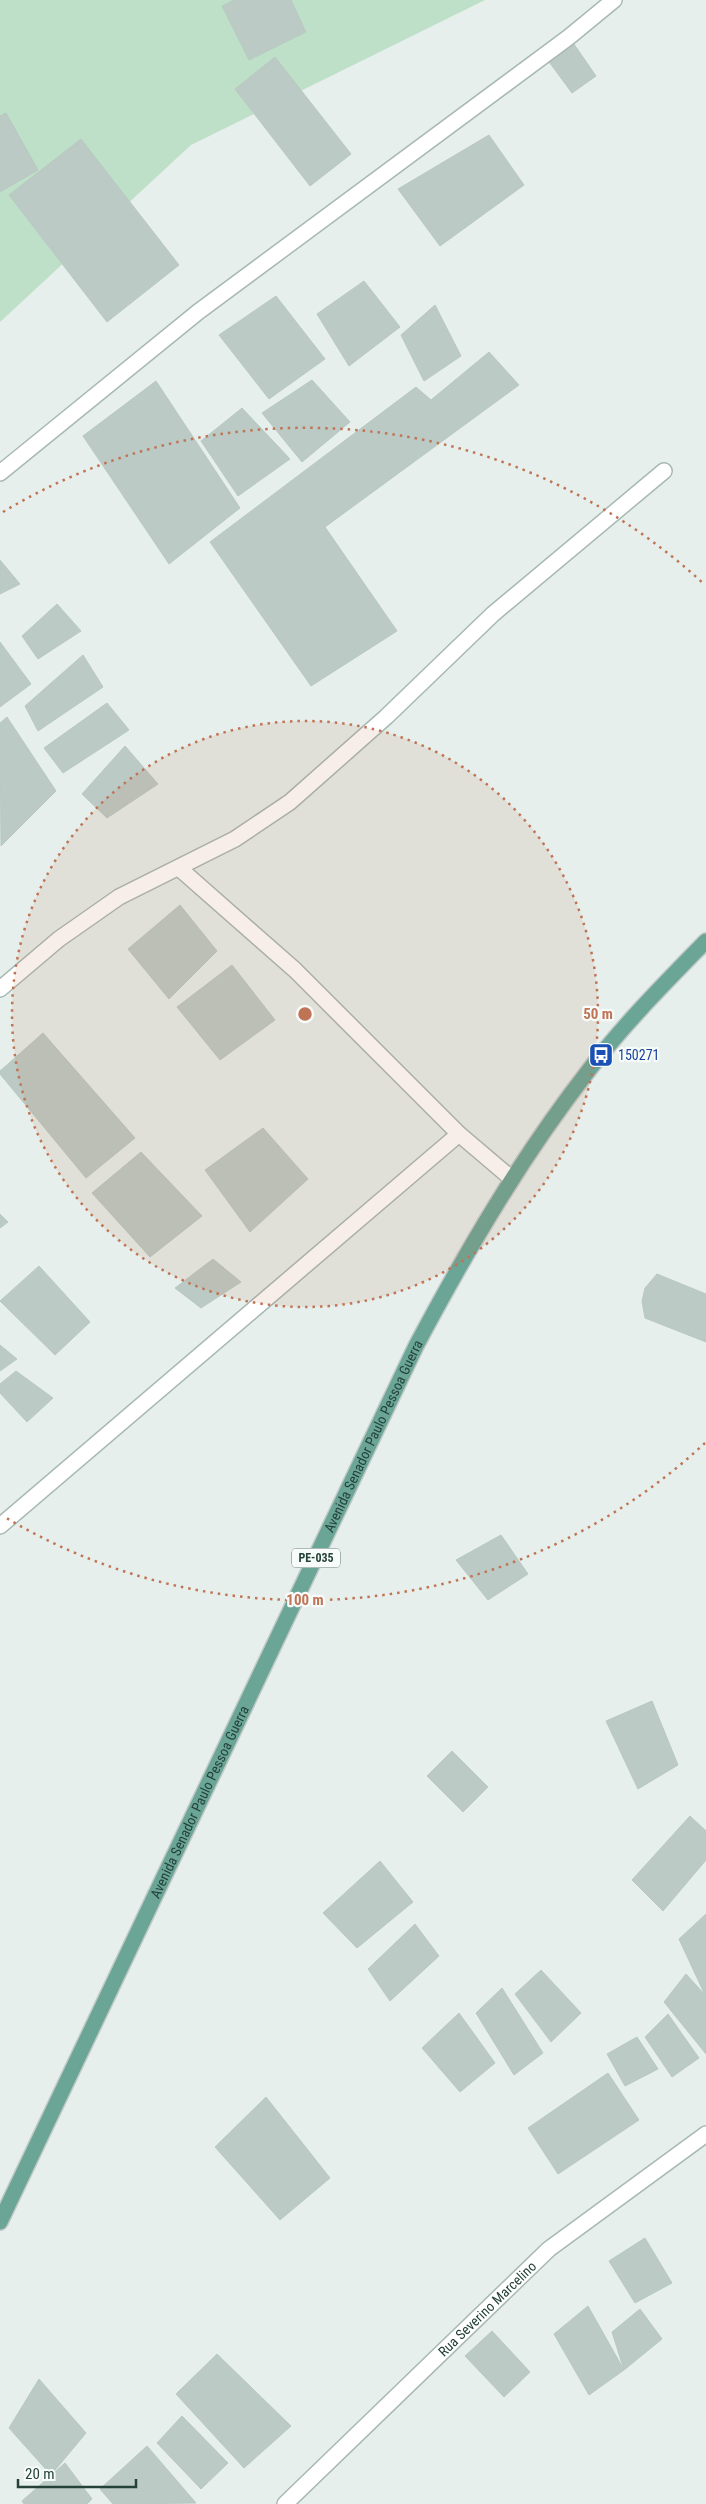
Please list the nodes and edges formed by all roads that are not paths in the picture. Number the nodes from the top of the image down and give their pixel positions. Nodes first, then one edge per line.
1 (614, 0) edge
2 (664, 471) dead end
3 (0, 473) edge
4 (179, 868) junction
5 (706, 941) edge
6 (0, 989) edge
7 (460, 1134) junction
8 (512, 1179) junction
9 (0, 1526) edge
10 (706, 2134) edge
11 (0, 2222) edge
12 (285, 2504) edge

1 - 3 street
2 - 4 street
4 - 6 street
4 - 7 street
5 - 8 main road, Avenida Senador Paulo Pessoa Guerra / PE-035
7 - 8 street
7 - 9 street
8 - 11 main road, Avenida Senador Paulo Pessoa Guerra / PE-035
10 - 12 street, Rua Severino Marcelino

